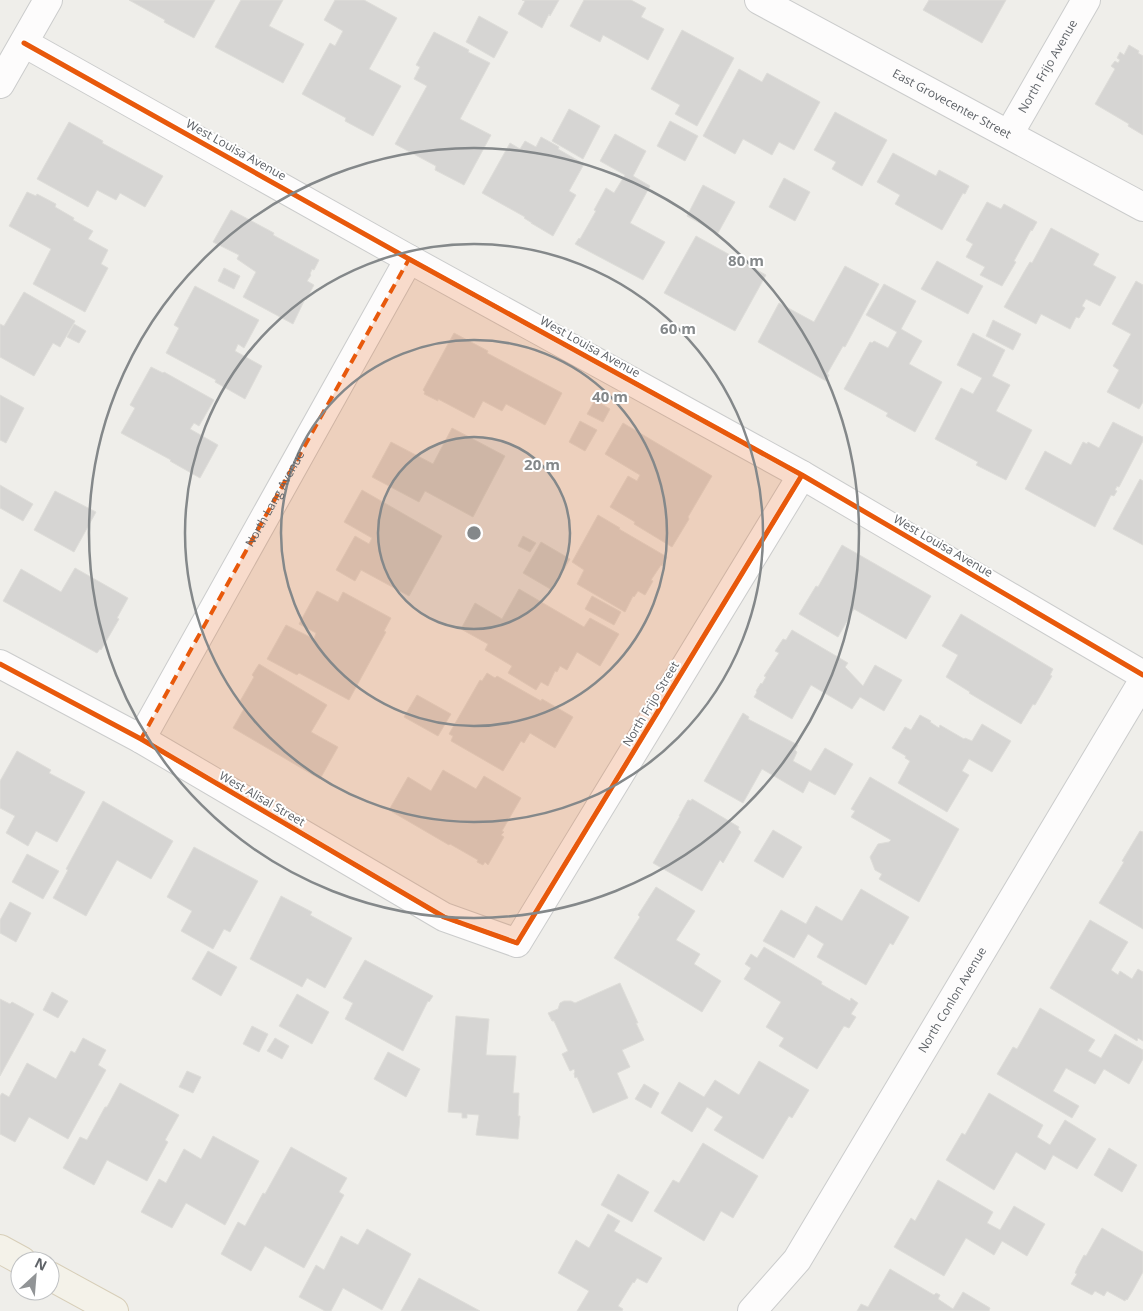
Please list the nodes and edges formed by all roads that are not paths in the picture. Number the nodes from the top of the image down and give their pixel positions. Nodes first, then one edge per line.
1 (48, 0) edge
2 (759, 0) edge
3 (1086, 0) edge
4 (24, 43) junction
5 (0, 84) edge
6 (1009, 134) junction
7 (1143, 207) edge
8 (409, 259) junction
9 (802, 475) junction
10 (0, 664) edge
11 (1143, 675) edge
12 (1143, 681) edge
13 (141, 739) junction
14 (517, 943) joint
15 (60, 1281) edge
16 (114, 1311) edge
17 (752, 1311) edge

1 - 4 street
2 - 6 street, East Grovecenter Street
3 - 6 street, North Frijo Avenue
4 - 5 street
4 - 8 street, West Louisa Avenue
6 - 7 street, East Grovecenter Street
8 - 9 street, West Louisa Avenue
8 - 13 street, North Lang Avenue
9 - 11 street, West Louisa Avenue
9 - 14 street, North Frijo Street
10 - 13 street, West Alisal Street
12 - 17 street, North Conlon Avenue
13 - 14 street, West Alisal Street
15 - 16 main road

